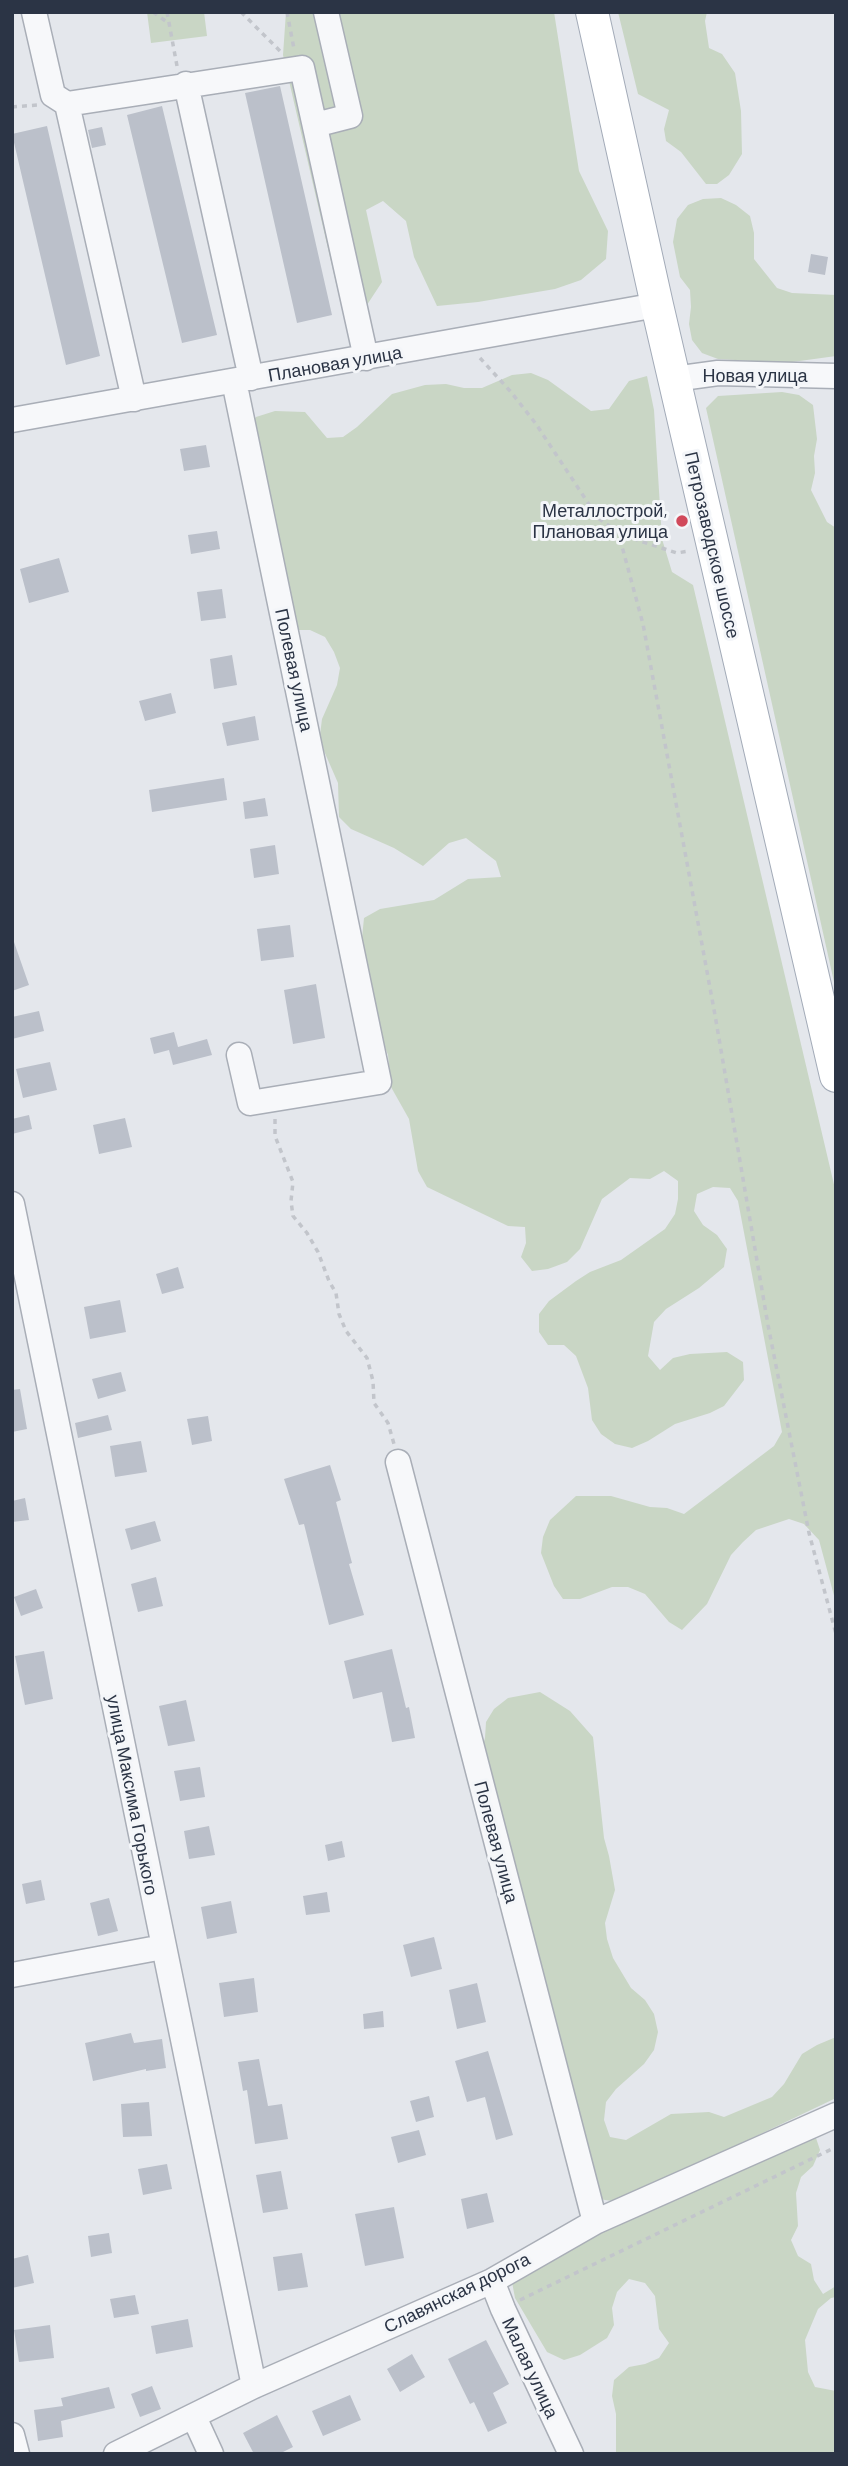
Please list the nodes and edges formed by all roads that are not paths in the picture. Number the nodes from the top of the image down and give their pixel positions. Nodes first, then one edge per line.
1 (34, 12) edge
2 (326, 12) edge
3 (592, 12) edge
4 (183, 84) junction
5 (67, 104) junction
6 (315, 125) junction
7 (657, 305) junction
8 (366, 358) junction
9 (836, 376) edge
10 (674, 379) junction
11 (243, 380) junction
12 (134, 399) junction
13 (12, 420) edge
14 (239, 1055) dead end
15 (836, 1076) edge
16 (12, 1204) edge
17 (398, 1462) road end
18 (163, 1947) junction
19 (12, 1975) edge
20 (836, 2115) edge
21 (596, 2222) junction
22 (492, 2281) junction
23 (254, 2386) junction
24 (12, 2435) edge
25 (203, 2441) edge
26 (17, 2454) edge
27 (116, 2454) edge
28 (571, 2454) edge

1 - 5 street
2 - 6 street
3 - 7 main road, Петрозаводское шоссе
4 - 5 street
4 - 6 street
4 - 11 street, Полевая улица
5 - 12 street
6 - 8 street
7 - 8 street, Плановая улица
7 - 10 main road, Петрозаводское шоссе
8 - 11 street, Плановая улица
9 - 10 street, Новая улица
10 - 15 main road, Петрозаводское шоссе
11 - 12 street, Плановая улица
11 - 14 street, Полевая улица
12 - 13 street, Плановая улица
16 - 18 street, улица Максима Горького
17 - 21 street, Полевая улица
18 - 19 street
18 - 23 street, улица Максима Горького
20 - 21 street, Славянская дорога
21 - 22 street, Славянская дорога
22 - 23 street, Славянская дорога
22 - 28 street, Малая улица
23 - 25 street, Славянская дорога
24 - 26 street
25 - 27 street, Славянская дорога

